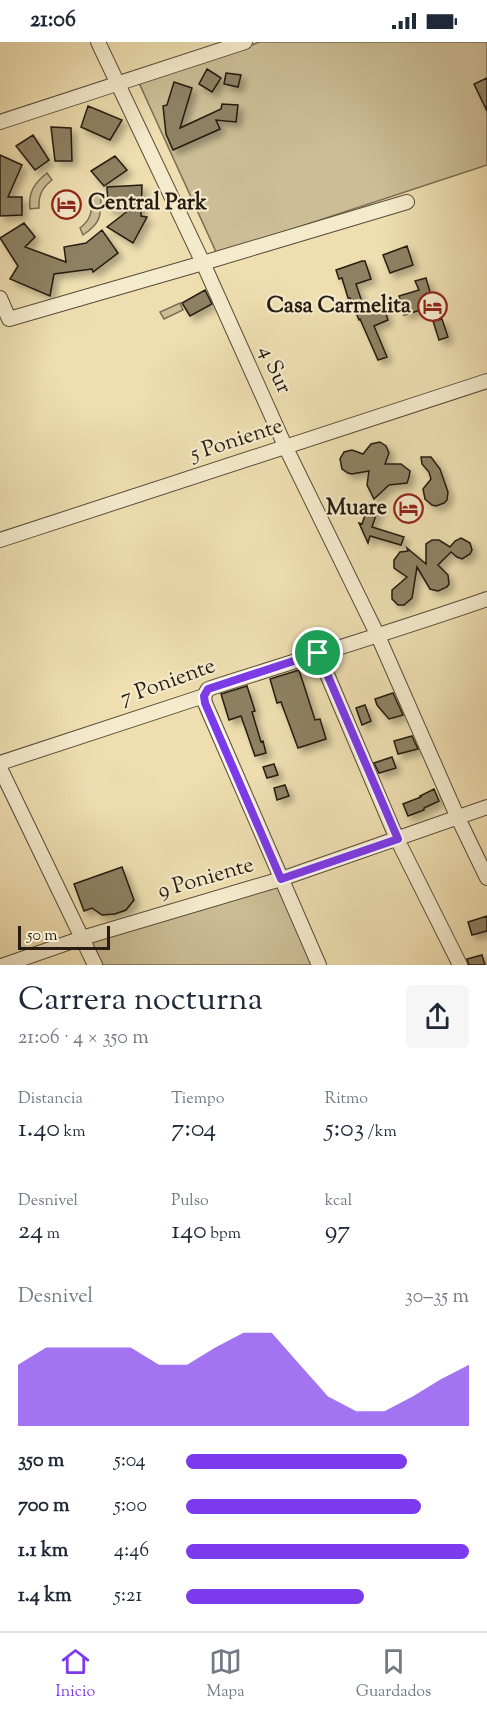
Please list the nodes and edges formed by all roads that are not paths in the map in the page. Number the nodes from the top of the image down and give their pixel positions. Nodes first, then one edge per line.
1 (98, 42) edge
2 (245, 42) edge
3 (117, 84) junction
4 (0, 122) edge
5 (407, 202) dead end
6 (203, 263) junction
7 (0, 298) edge
8 (487, 381) edge
9 (286, 448) junction
10 (0, 540) edge
11 (487, 599) edge
12 (378, 636) junction
13 (318, 653) junction
14 (204, 696) junction
15 (0, 763) edge
16 (0, 768) edge
17 (487, 807) edge
18 (458, 818) junction
19 (398, 839) junction
20 (487, 878) edge
21 (281, 879) junction
22 (82, 938) junction
23 (4, 965) edge
24 (95, 965) edge
25 (319, 965) edge
26 (459, 965) edge

1 - 3 street, 4 Sur
2 - 3 street
3 - 4 street
3 - 6 street, 4 Sur
5 - 6 street
6 - 7 street
6 - 9 street, 4 Sur
8 - 9 street, 5 Poniente
9 - 10 street, 5 Poniente
9 - 12 street, 4 Sur
11 - 12 street, 7 Poniente
12 - 13 street, 7 Poniente
12 - 18 street, 4 Sur
13 - 14 street, 7 Poniente
13 - 19 street
14 - 15 street, 7 Poniente
14 - 21 street
16 - 22 street
17 - 18 street, 9 Poniente
18 - 19 street, 9 Poniente
18 - 20 street, 4 Sur
19 - 21 street, 9 Poniente
19 - 26 street
21 - 22 street, 9 Poniente
21 - 25 street
22 - 23 street, 9 Poniente
22 - 24 street

